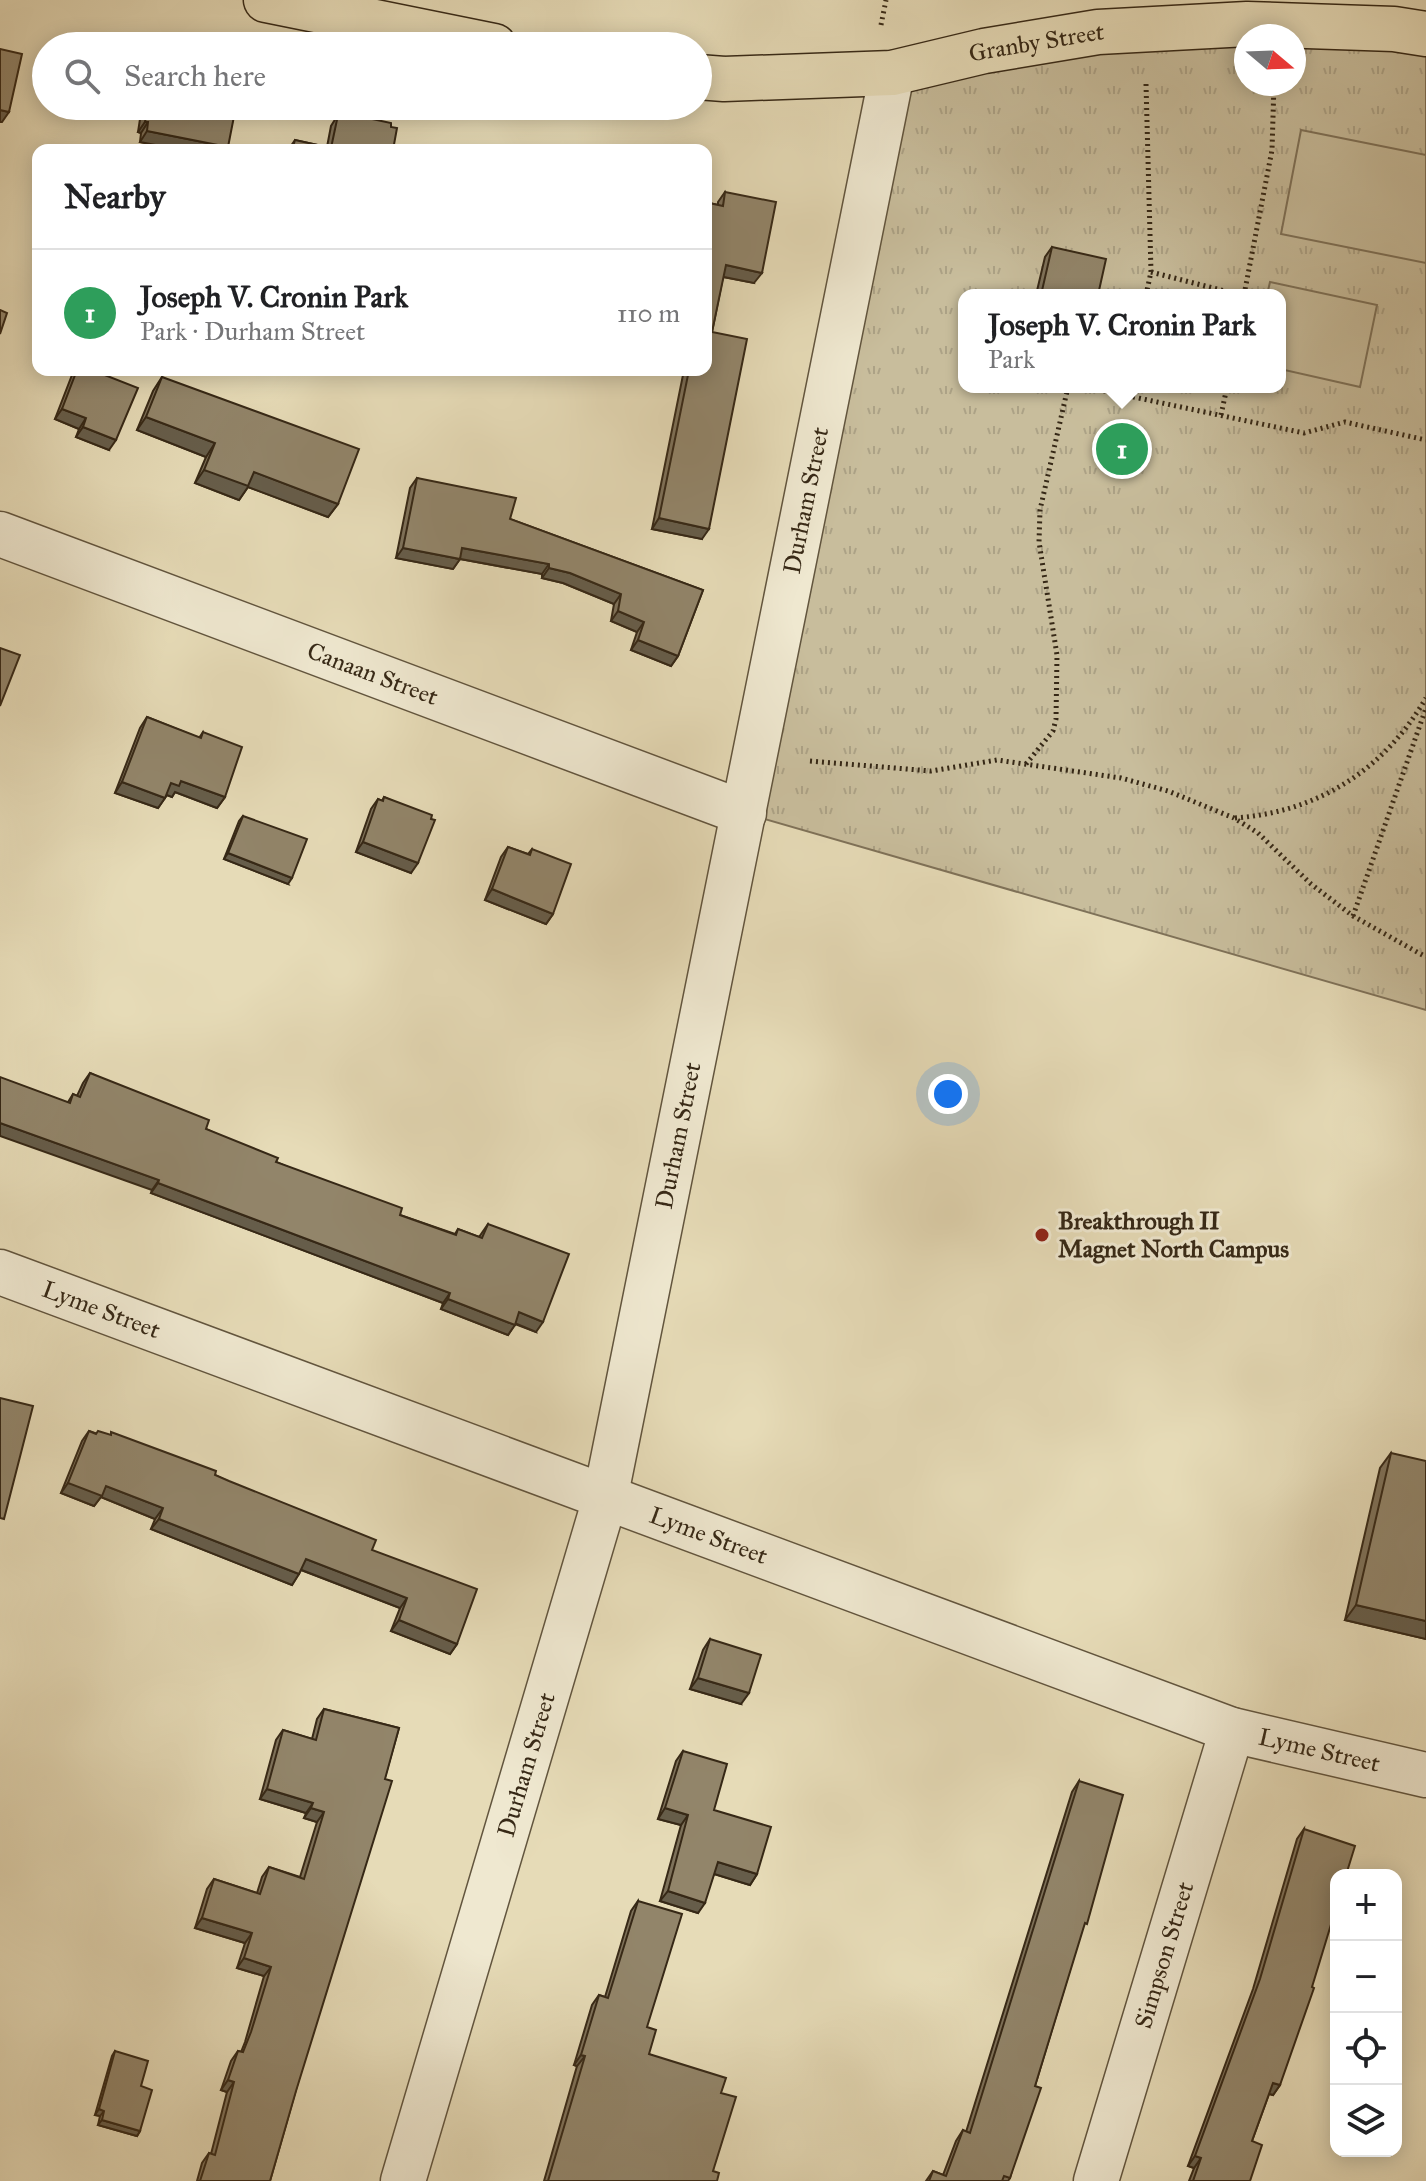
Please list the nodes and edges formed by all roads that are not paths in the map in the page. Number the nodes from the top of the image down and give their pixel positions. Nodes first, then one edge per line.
1 (266, 0) edge
2 (425, 32) edge
3 (1426, 34) edge
4 (892, 73) junction
5 (712, 78) edge
6 (0, 534) edge
7 (744, 813) junction
8 (0, 1272) edge
9 (605, 1499) junction
10 (1232, 1730) junction
11 (1426, 1775) edge
12 (403, 2181) edge
13 (1096, 2181) edge

1 - 2 main road
3 - 4 main road, Granby Street
4 - 5 main road, Granby Street
4 - 7 street, Durham Street
6 - 7 street, Canaan Street
7 - 9 street, Durham Street
8 - 9 street, Lyme Street
9 - 10 street, Lyme Street
9 - 12 street, Durham Street
10 - 11 street, Lyme Street
10 - 13 street, Simpson Street

